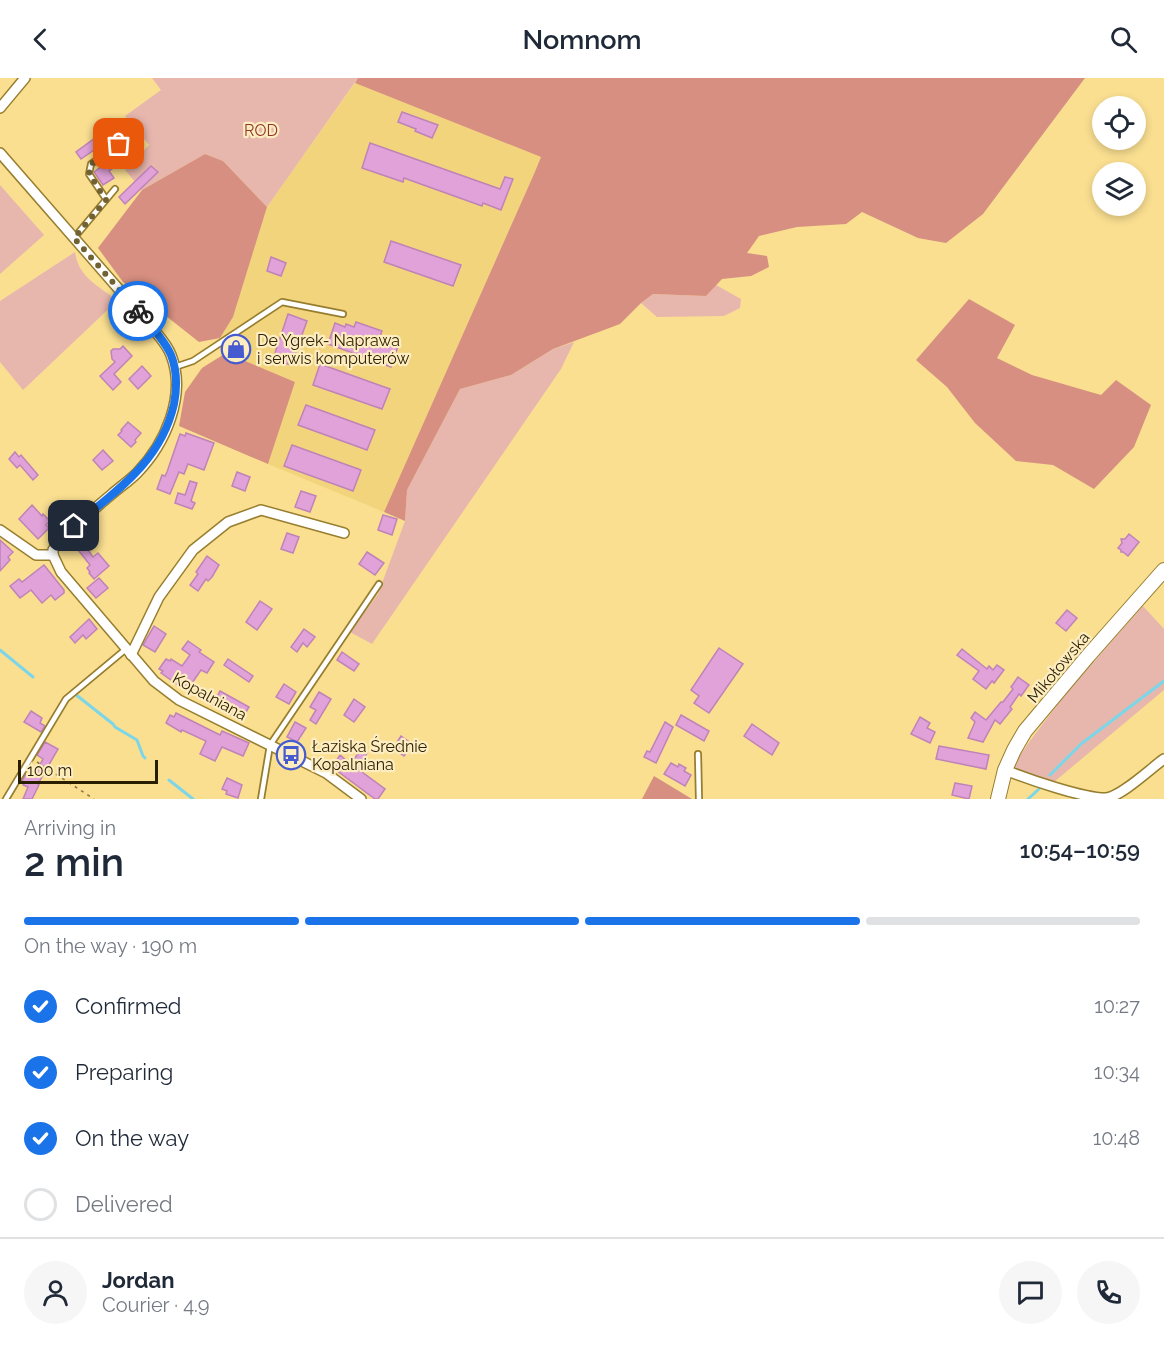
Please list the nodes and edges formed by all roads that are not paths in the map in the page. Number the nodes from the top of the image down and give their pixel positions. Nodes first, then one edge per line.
1 (25, 78) edge
2 (0, 108) edge
3 (0, 153) edge
4 (137, 158) dead end
5 (115, 189) dead end
6 (106, 200) junction
7 (74, 238) junction
8 (343, 314) dead end
9 (175, 367) junction
10 (0, 530) edge
11 (344, 533) dead end
12 (53, 555) junction
13 (1164, 570) edge
14 (379, 584) dead end
15 (128, 652) junction
16 (270, 745) junction
17 (698, 754) dead end
18 (1164, 759) edge
19 (1005, 771) junction
20 (6, 799) edge
21 (261, 799) edge
22 (361, 799) edge
23 (699, 799) edge
24 (998, 799) edge

1 - 2 street
3 - 7 street
4 - 6 lane
5 - 6 lane
6 - 7 lane
7 - 9 street
8 - 9 lane
9 - 12 street
10 - 12 street
11 - 15 street
12 - 15 street, Kopalniana
13 - 19 street, Mikołowska
14 - 16 lane
15 - 16 street, Kopalniana
15 - 20 lane
16 - 21 lane
16 - 22 street, Kopalniana
17 - 23 lane
18 - 19 street
19 - 24 street, Mikołowska

